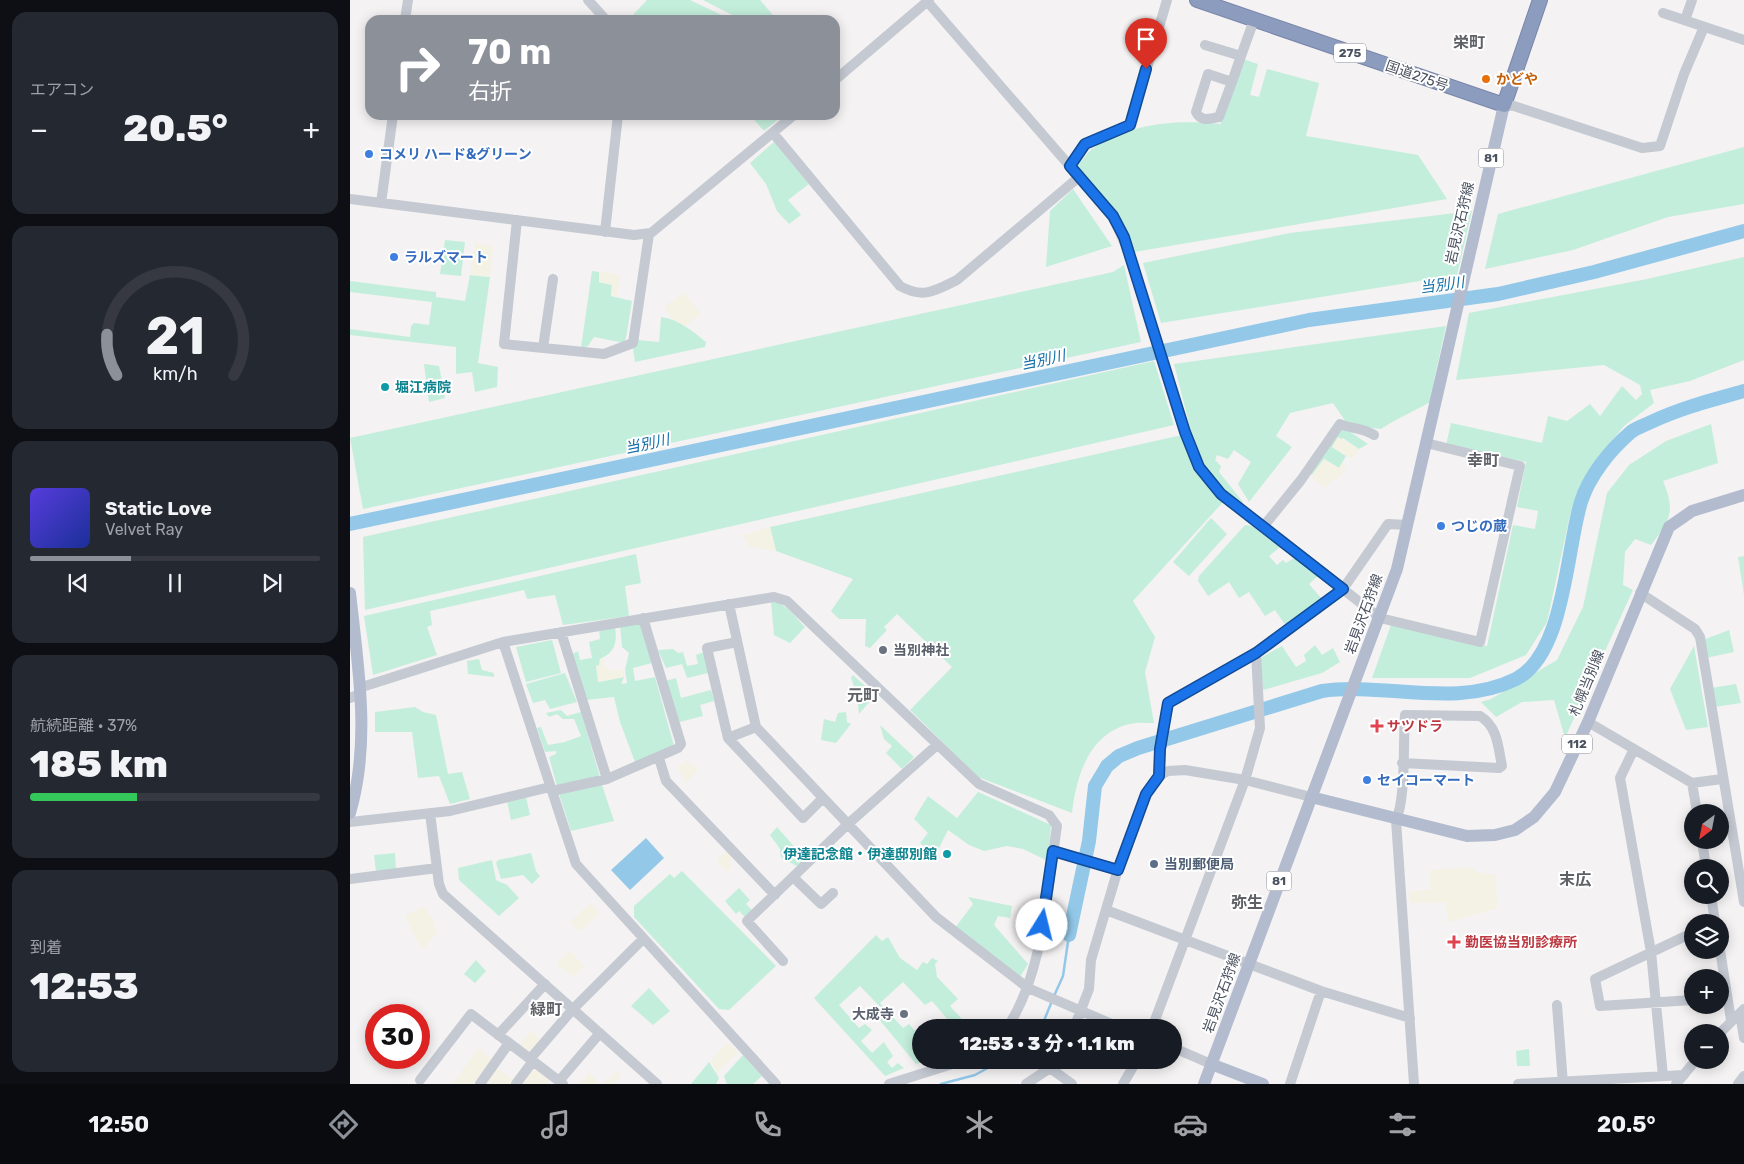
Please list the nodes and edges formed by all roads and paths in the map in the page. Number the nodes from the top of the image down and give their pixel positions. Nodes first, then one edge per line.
1 (408, 0) edge
2 (588, 0) edge
3 (928, 0) edge
4 (1167, 0) edge
5 (1197, 0) edge
6 (1540, 0) edge
7 (1692, 0) edge
8 (1663, 13) dead end
9 (406, 15) edge
10 (602, 15) edge
11 (1254, 20) junction
12 (1685, 20) junction
13 (1704, 27) junction
14 (1744, 40) edge
15 (1205, 45) dead end
16 (1241, 56) junction
17 (840, 76) edge
18 (1232, 82) junction
19 (1504, 105) junction
20 (392, 120) edge
21 (617, 120) edge
22 (788, 120) edge
23 (773, 134) junction
24 (1070, 166) junction
25 (1079, 177) junction
26 (350, 199) edge
27 (381, 203) junction
28 (517, 220) junction
29 (605, 232) junction
30 (648, 234) junction
31 (553, 279) dead end
32 (544, 348) junction
33 (1374, 435) dead end
34 (1426, 443) junction
35 (1744, 495) edge
36 (1408, 526) junction
37 (1263, 527) junction
38 (1343, 589) junction
39 (1640, 593) junction
40 (351, 599) edge
41 (729, 604) junction
42 (643, 618) junction
43 (1380, 618) junction
44 (561, 632) junction
45 (502, 642) junction
46 (737, 642) junction
47 (1256, 653) junction
48 (356, 694) edge
49 (1588, 722) junction
50 (756, 727) junction
51 (728, 738) junction
52 (937, 745) junction
53 (1634, 749) junction
54 (659, 758) junction
55 (1402, 763) junction
56 (1159, 776) junction
57 (607, 778) junction
58 (1722, 779) junction
59 (1245, 780) junction
60 (1692, 783) junction
61 (551, 789) junction
62 (1311, 797) junction
63 (823, 798) junction
64 (1696, 804) edge
65 (350, 812) edge
66 (430, 813) junction
67 (1396, 820) junction
68 (350, 822) edge
69 (848, 824) junction
70 (1053, 851) junction
71 (437, 868) junction
72 (1118, 870) junction
73 (793, 877) junction
74 (350, 879) edge
75 (1743, 889) edge
76 (832, 893) dead end
77 (775, 895) junction
78 (1744, 902) edge
79 (1106, 910) junction
80 (1684, 937) edge
81 (643, 939) junction
82 (1186, 940) junction
83 (1651, 952) junction
84 (783, 961) dead end
85 (1248, 965) junction
86 (545, 984) junction
87 (1028, 988) junction
88 (1321, 991) junction
89 (1684, 1000) edge
90 (1656, 1002) junction
91 (1557, 1005) dead end
92 (573, 1009) junction
93 (1742, 1011) edge
94 (1081, 1012) junction
95 (1729, 1012) edge
96 (1410, 1018) junction
97 (1012, 1019) edge
98 (1078, 1019) edge
99 (1098, 1019) edge
100 (1155, 1019) edge
101 (1732, 1020) junction
102 (1728, 1024) edge
103 (600, 1033) junction
104 (498, 1035) junction
105 (1744, 1038) edge
106 (509, 1043) junction
107 (1182, 1051) edge
108 (532, 1060) junction
109 (1212, 1064) junction
110 (936, 1069) edge
111 (1046, 1069) edge
112 (1058, 1069) edge
113 (1132, 1069) edge
114 (1689, 1069) edge
115 (1684, 1075) junction
116 (1663, 1076) junction
117 (1744, 1076) edge
118 (420, 1080) dead end
119 (561, 1083) edge
120 (1563, 1083) edge
121 (480, 1084) edge
122 (516, 1084) edge
123 (657, 1084) edge
124 (776, 1084) edge
125 (889, 1084) edge
126 (1026, 1084) edge
127 (1072, 1084) edge
128 (1123, 1084) edge
129 (1204, 1084) edge
130 (1263, 1084) edge
131 (1290, 1084) edge
132 (1414, 1084) edge
133 (1518, 1084) edge
134 (1676, 1084) edge
135 (1738, 1084) edge

1 - 9 street
2 - 10 street
3 - 17 street
3 - 24 street
4 - 24 street
5 - 11 highway, 国道275号 / 275
6 - 19 highway
7 - 12 street
8 - 12 street
11 - 16 street
11 - 19 highway, 国道275号 / 275
12 - 13 street
13 - 14 street
13 - 19 street
15 - 16 street
16 - 18 street
18 - 18 street
19 - 34 main road, 岩見沢石狩線 / 81
20 - 27 street
21 - 29 street
22 - 23 street
23 - 25 street
23 - 30 street
24 - 25 street
25 - 37 street
26 - 27 street
27 - 28 street
28 - 29 street
28 - 32 street
29 - 30 street
30 - 32 street
31 - 32 street
33 - 37 street
34 - 36 main road, 岩見沢石狩線 / 81
34 - 43 street
35 - 39 main road, 札幌当別線 / 112
36 - 38 street
36 - 43 main road, 岩見沢石狩線 / 81
37 - 38 street
38 - 43 street
38 - 47 street
39 - 49 main road, 札幌当別線 / 112
39 - 58 street
40 - 48 main road
41 - 42 street
41 - 46 street
41 - 52 street
42 - 44 street
42 - 54 street
43 - 62 main road, 岩見沢石狩線 / 81
44 - 45 street
44 - 57 street
45 - 48 street
45 - 61 street
46 - 50 street
46 - 51 street
47 - 56 street
47 - 59 street
48 - 65 main road
49 - 53 street
49 - 67 main road, 札幌当別線 / 112
50 - 51 street
50 - 63 street
51 - 63 street
52 - 69 street
52 - 70 street
53 - 60 street
53 - 83 street
54 - 57 street
54 - 77 street
55 - 55 street
55 - 67 street
56 - 59 street
56 - 72 street
57 - 61 street
58 - 60 street
58 - 75 street
59 - 62 street
59 - 82 street
60 - 64 street
61 - 66 street
61 - 81 street
62 - 67 main road, 札幌当別線 / 112
62 - 85 main road, 岩見沢石狩線 / 81
63 - 69 street
66 - 68 street
66 - 71 street
67 - 96 street
69 - 73 street
69 - 87 street
70 - 72 street
70 - 87 street
71 - 74 street
71 - 86 street
72 - 79 street
73 - 76 street
73 - 77 street
75 - 78 street
77 - 84 street
79 - 82 street
79 - 94 street
80 - 83 street
81 - 92 street
81 - 124 street
82 - 85 street
82 - 100 street
83 - 90 street
83 - 90 street
85 - 88 street
85 - 109 main road, 岩見沢石狩線 / 81
86 - 92 street
86 - 104 street
87 - 94 street
87 - 97 street
88 - 96 street
88 - 131 street
89 - 90 street
90 - 116 street
91 - 120 street
92 - 103 street
92 - 108 street
93 - 101 street
93 - 105 street
94 - 98 street
94 - 99 street
95 - 101 street
96 - 132 street
101 - 102 street
103 - 119 street
103 - 123 street
104 - 106 street
104 - 118 street
106 - 108 street
106 - 121 street
107 - 109 street
108 - 119 street
108 - 122 street
109 - 129 main road, 岩見沢石狩線
109 - 130 main road
110 - 125 street
111 - 126 street
112 - 127 street
113 - 128 street
114 - 115 street
115 - 116 street
115 - 134 street
116 - 120 street
117 - 135 street
120 - 133 street

